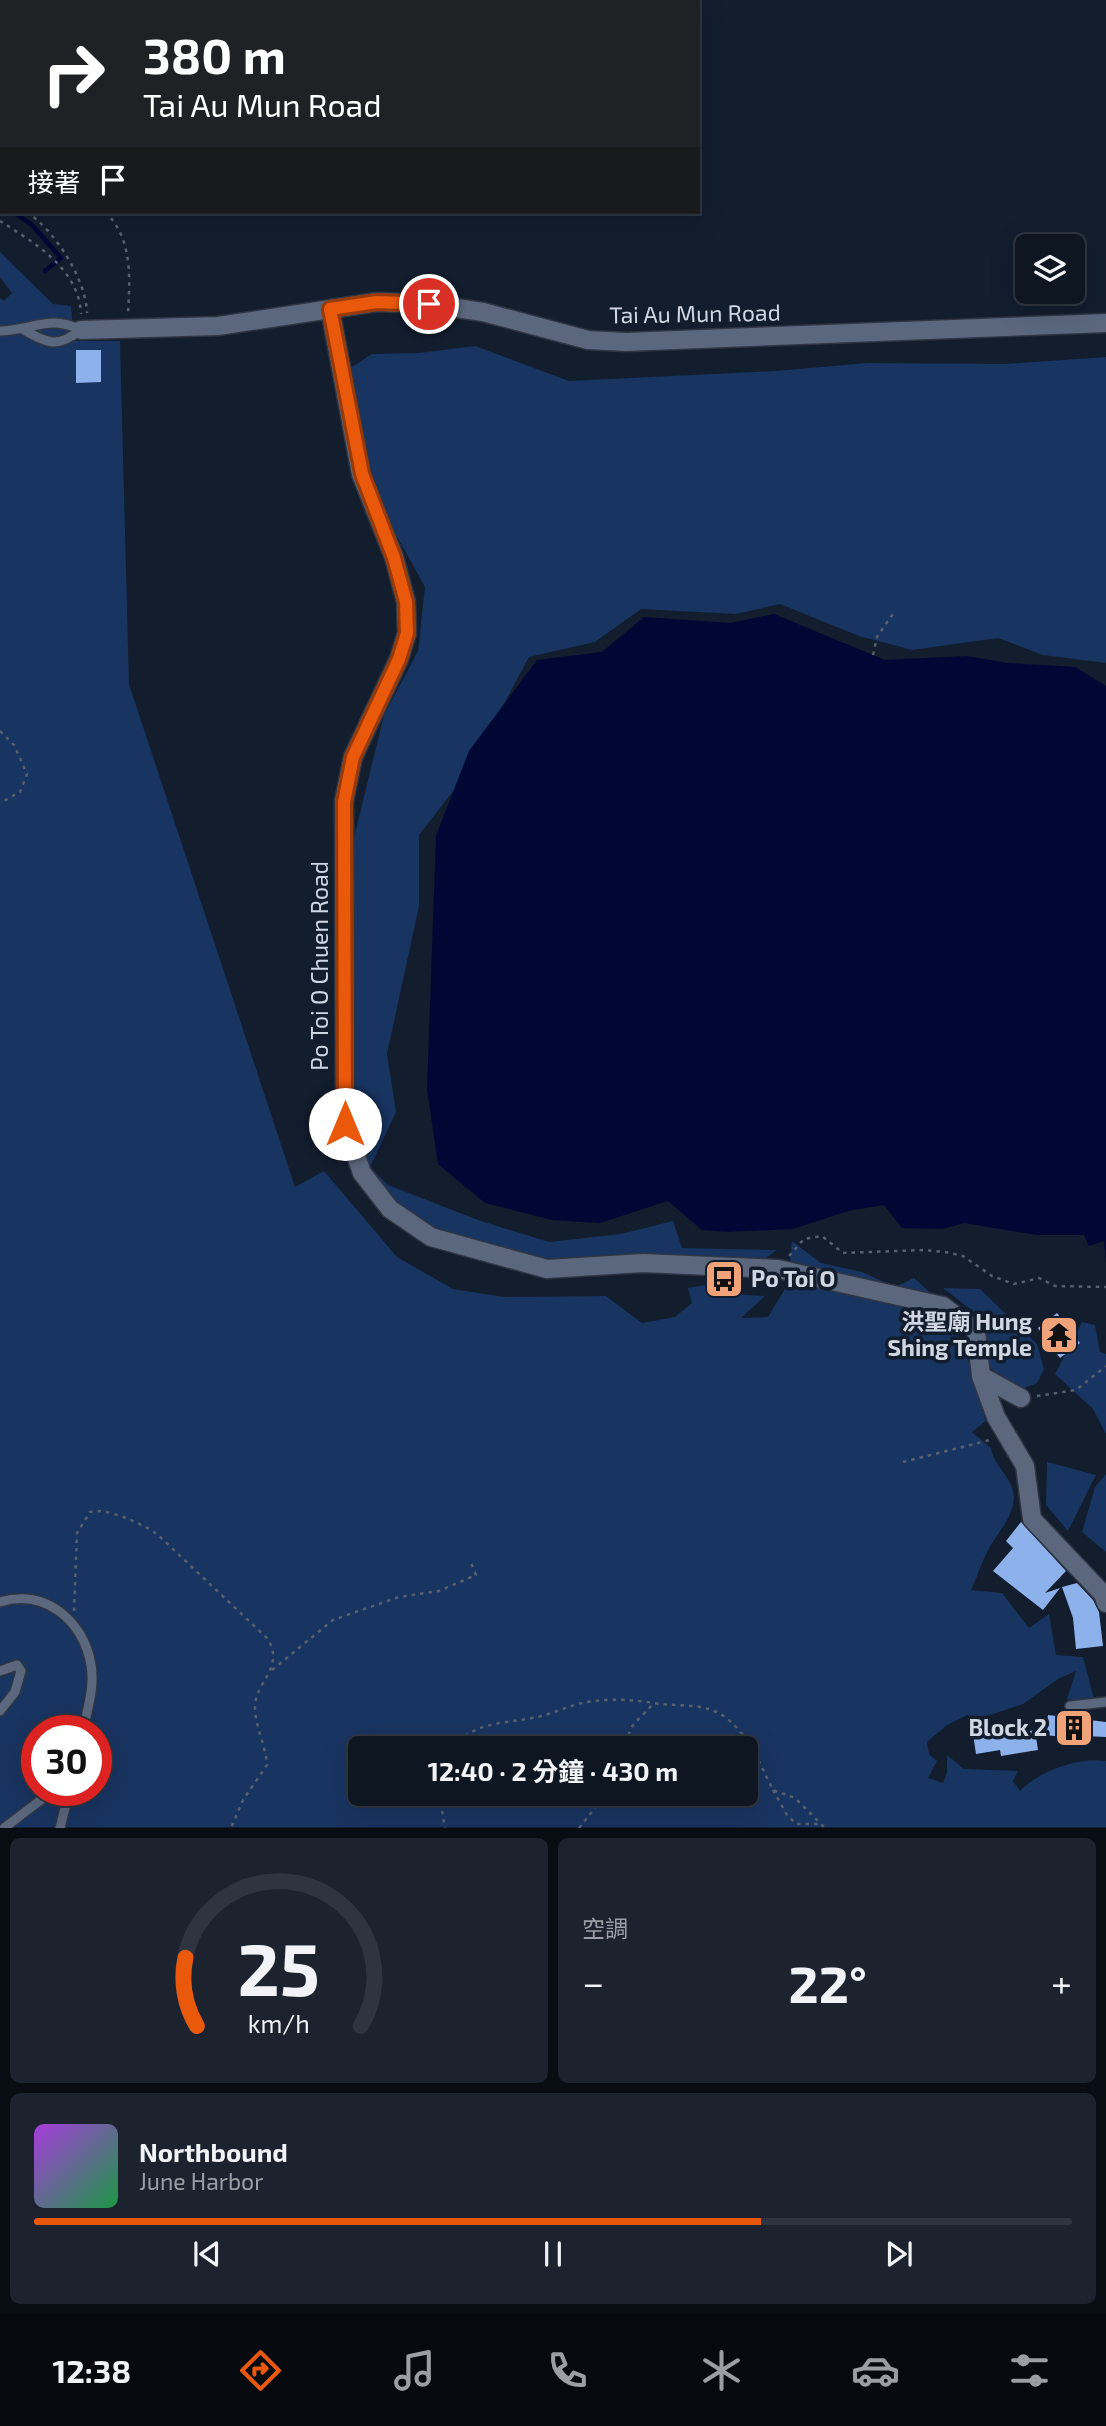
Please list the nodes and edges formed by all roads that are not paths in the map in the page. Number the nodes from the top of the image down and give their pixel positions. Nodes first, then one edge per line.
1 (330, 309) junction
2 (1106, 323) edge
3 (24, 330) junction
4 (81, 330) junction
5 (0, 331) edge
6 (981, 1376) junction
7 (1021, 1398) road end
8 (0, 1602) edge
9 (1106, 1603) edge
10 (0, 1671) edge
11 (1106, 1702) edge
12 (1070, 1706) dead end
13 (0, 1711) edge
14 (86, 1715) edge
15 (33, 1806) edge
16 (66, 1806) edge
17 (4, 1828) edge
18 (60, 1828) edge

1 - 2 street, Tai Au Mun Road
1 - 4 street, Tai Au Mun Road
1 - 6 street, Po Toi O Chuen Road
3 - 4 lane
3 - 4 lane
3 - 5 lane
6 - 7 street
6 - 9 street, Po Toi O Chuen Road
8 - 14 lane
10 - 13 lane
11 - 12 lane
15 - 17 lane
16 - 18 lane

